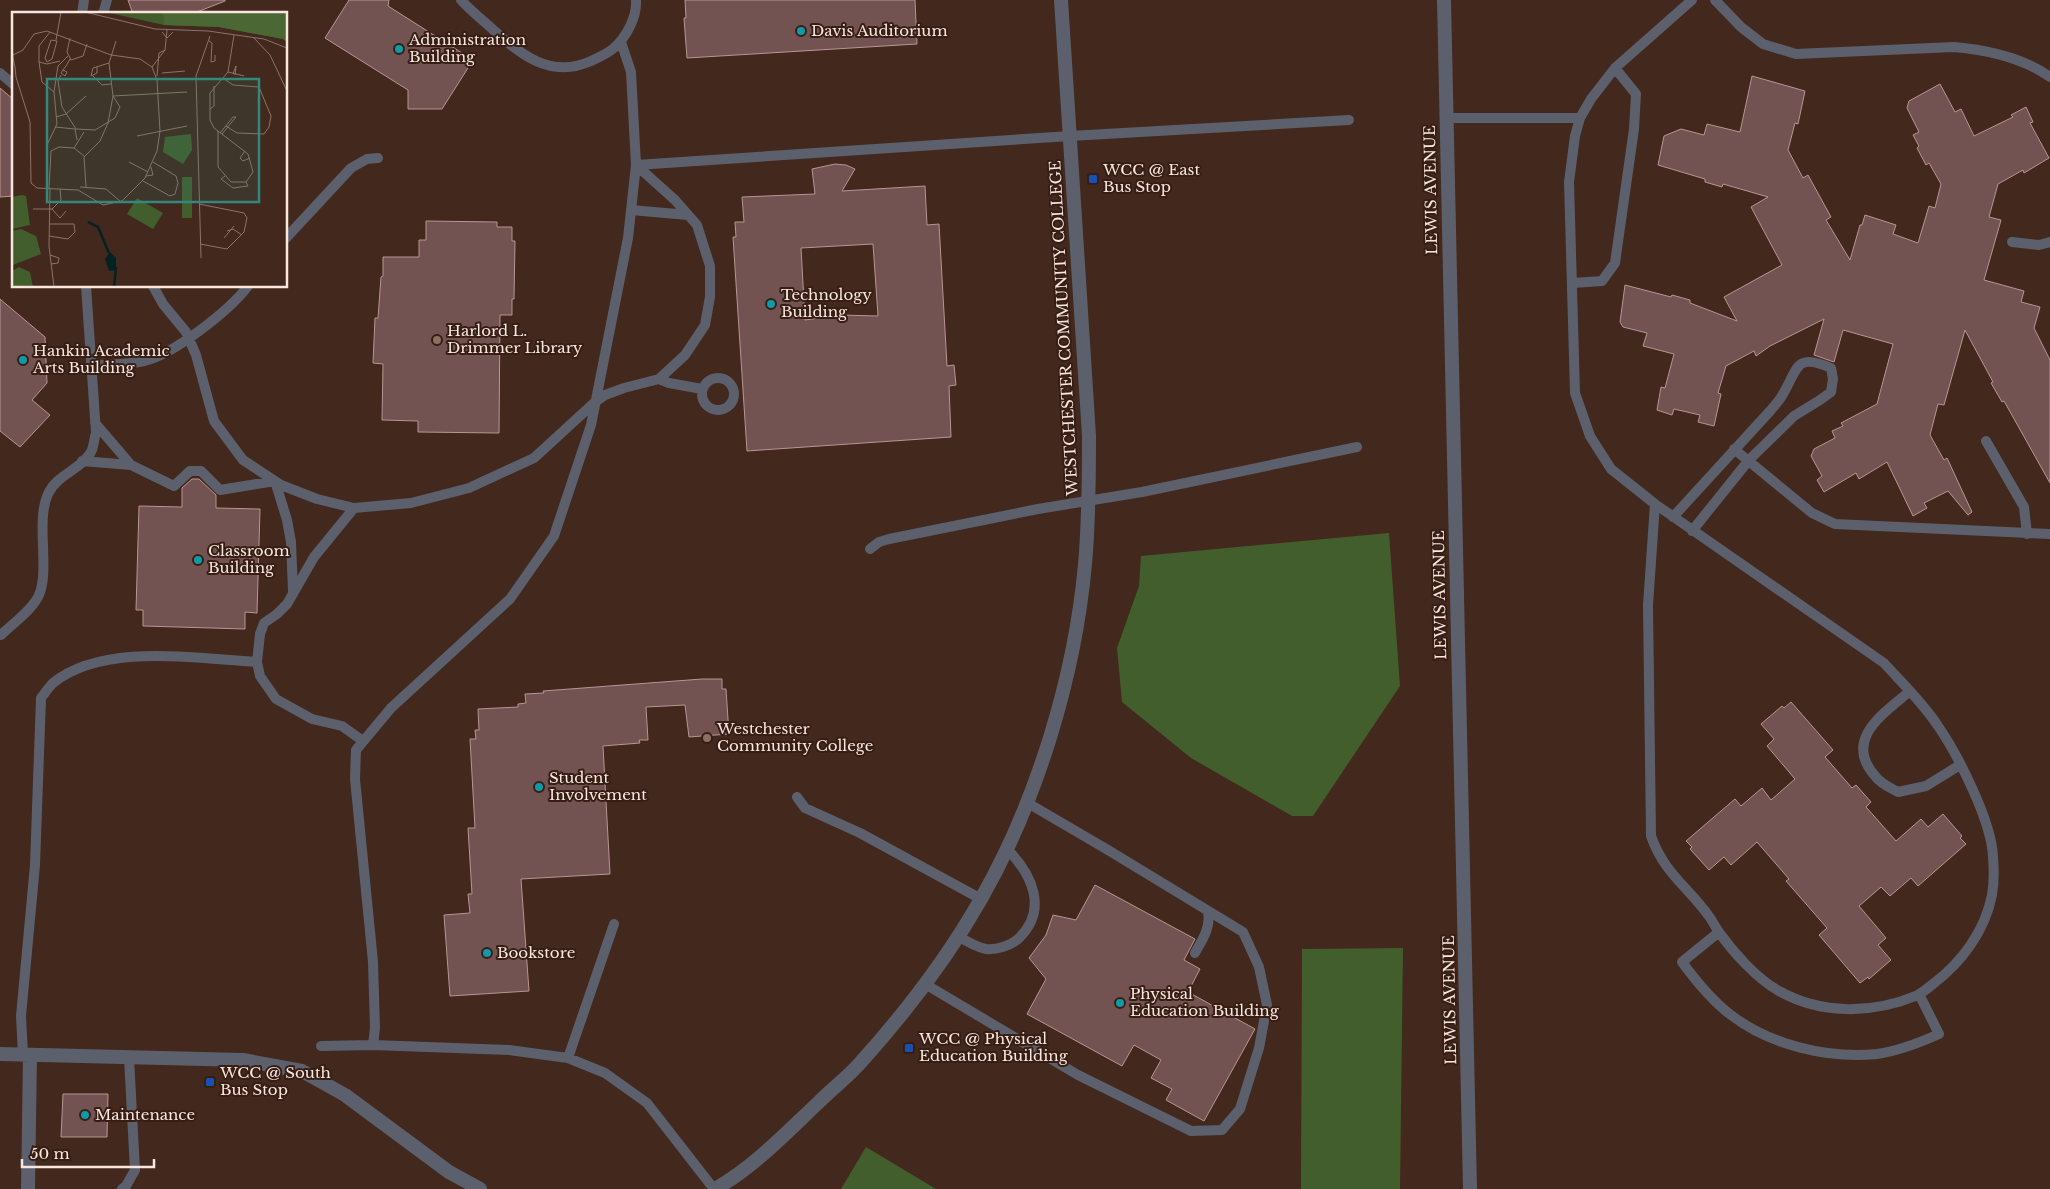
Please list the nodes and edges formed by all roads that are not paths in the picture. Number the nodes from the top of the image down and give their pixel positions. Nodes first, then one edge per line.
1 (461, 0) edge
2 (636, 0) edge
3 (1061, 0) edge
4 (1444, 0) edge
5 (1692, 0) edge
6 (1715, 0) edge
7 (620, 42) junction
8 (1614, 68) junction
9 (0, 74) edge
10 (2050, 77) edge
11 (12, 84) edge
12 (1446, 118) junction
13 (1580, 118) junction
14 (1349, 120) dead end
15 (1070, 136) junction
16 (378, 158) dead end
17 (636, 165) junction
18 (631, 210) junction
19 (688, 215) junction
20 (288, 236) edge
21 (2012, 242) dead end
22 (2050, 242) edge
23 (1573, 283) junction
24 (86, 288) edge
25 (154, 288) edge
26 (247, 288) edge
27 (189, 339) junction
28 (90, 365) junction
29 (659, 379) junction
30 (702, 389) dead end
31 (594, 403) junction
32 (95, 423) junction
33 (1986, 441) dead end
34 (1357, 447) dead end
35 (1734, 449) junction
36 (1749, 460) junction
37 (82, 461) junction
38 (131, 465) junction
39 (275, 481) junction
40 (1089, 500) junction
41 (1654, 504) junction
42 (354, 508) junction
43 (1673, 517) junction
44 (1692, 531) junction
45 (2027, 534) junction
46 (2050, 534) edge
47 (870, 549) dead end
48 (294, 591) junction
49 (1, 635) dead end
50 (257, 662) junction
51 (1910, 691) junction
52 (363, 741) junction
53 (1960, 765) junction
54 (797, 798) dead end
55 (1026, 802) junction
56 (1007, 849) junction
57 (981, 899) junction
58 (1208, 912) junction
59 (614, 924) dead end
60 (1719, 932) junction
61 (958, 936) junction
62 (1195, 953) dead end
63 (925, 984) junction
64 (1920, 994) junction
65 (373, 1045) junction
66 (321, 1046) dead end
67 (0, 1054) edge
68 (26, 1055) junction
69 (129, 1058) junction
70 (568, 1058) junction
71 (28, 1189) edge
72 (122, 1189) edge
73 (480, 1189) edge
74 (715, 1189) edge
75 (1470, 1189) edge

1 - 7 lane
2 - 7 lane
3 - 15 street, WESTCHESTER COMMUNITY COLLEGE
4 - 12 street, LEWIS AVENUE
5 - 8 lane
6 - 10 lane
7 - 17 lane
8 - 13 lane
8 - 23 lane
9 - 11 lane
12 - 13 lane
12 - 75 street, LEWIS AVENUE
13 - 23 lane
14 - 15 lane
15 - 17 lane
15 - 40 street, WESTCHESTER COMMUNITY COLLEGE
16 - 20 lane
17 - 18 lane
17 - 19 lane
18 - 19 lane
18 - 31 lane
19 - 29 lane
21 - 22 lane
23 - 41 lane
24 - 28 lane
25 - 27 lane
26 - 27 lane
27 - 28 lane
27 - 39 lane
28 - 32 lane
29 - 30 lane
29 - 31 lane
31 - 42 lane
31 - 52 lane
32 - 37 lane
32 - 38 lane
33 - 45 lane
34 - 40 lane
35 - 36 lane
35 - 36 lane
35 - 43 lane
36 - 44 lane
36 - 45 lane
37 - 38 lane
37 - 49 lane
38 - 39 lane
39 - 42 lane
39 - 48 lane
40 - 47 lane
40 - 55 street, WESTCHESTER COMMUNITY COLLEGE
41 - 43 lane
41 - 60 lane
42 - 48 lane
43 - 44 lane
44 - 51 lane
45 - 46 lane
48 - 50 lane
50 - 52 lane
50 - 68 lane
51 - 53 lane
51 - 53 lane
52 - 65 lane
53 - 64 lane
54 - 57 lane
55 - 56 street, WESTCHESTER COMMUNITY COLLEGE
55 - 58 lane
56 - 57 street, WESTCHESTER COMMUNITY COLLEGE
56 - 61 lane
57 - 61 street, WESTCHESTER COMMUNITY COLLEGE
58 - 62 lane
58 - 63 lane
59 - 70 lane
60 - 64 lane
60 - 64 lane
61 - 63 street, WESTCHESTER COMMUNITY COLLEGE
63 - 74 street, WESTCHESTER COMMUNITY COLLEGE
65 - 66 lane
65 - 70 lane
67 - 68 street
68 - 69 street
68 - 71 street
69 - 72 lane
69 - 73 street
70 - 74 lane

